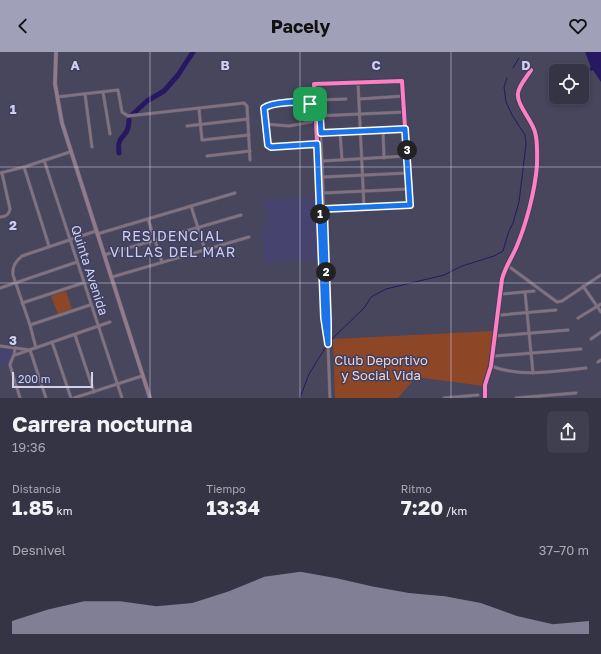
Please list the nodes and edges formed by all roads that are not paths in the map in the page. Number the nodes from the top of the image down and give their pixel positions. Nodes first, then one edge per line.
1 (56, 52) edge
2 (531, 70) dead end
3 (358, 83) junction
4 (318, 84) junction
5 (103, 92) junction
6 (85, 94) junction
7 (404, 96) junction
8 (57, 97) junction
9 (359, 98) junction
10 (346, 99) dead end
11 (319, 100) junction
12 (305, 103) junction
13 (315, 104) junction
14 (199, 109) junction
15 (405, 112) junction
16 (360, 115) junction
17 (316, 116) junction
18 (320, 116) junction
19 (248, 119) junction
20 (316, 121) junction
21 (306, 123) junction
22 (266, 124) junction
23 (200, 125) junction
24 (187, 126) dead end
25 (405, 129) junction
26 (383, 130) junction
27 (360, 131) junction
28 (340, 132) junction
29 (321, 133) junction
30 (110, 134) dead end
31 (249, 135) junction
32 (317, 144) junction
33 (92, 147) dead end
34 (250, 151) junction
35 (70, 152) junction
36 (207, 156) dead end
37 (407, 156) junction
38 (384, 158) junction
39 (362, 159) junction
40 (44, 160) junction
41 (250, 160) dead end
42 (342, 160) junction
43 (322, 161) junction
44 (24, 167) junction
45 (408, 172) junction
46 (1, 173) edge
47 (362, 175) junction
48 (323, 177) junction
49 (5, 186) junction
50 (0, 187) edge
51 (409, 189) junction
52 (363, 192) junction
53 (235, 193) dead end
54 (324, 193) junction
55 (191, 206) junction
56 (364, 207) junction
57 (324, 209) junction
58 (241, 215) dead end
59 (0, 217) edge
60 (148, 218) junction
61 (198, 228) junction
62 (96, 232) junction
63 (249, 237) dead end
64 (69, 239) junction
65 (155, 240) junction
66 (49, 246) junction
67 (205, 250) junction
68 (104, 255) junction
69 (77, 262) junction
70 (162, 262) junction
71 (507, 265) junction
72 (601, 275) edge
73 (112, 277) junction
74 (15, 282) junction
75 (83, 283) junction
76 (583, 286) junction
77 (0, 288) edge
78 (534, 291) dead end
79 (525, 292) junction
80 (503, 294) dead end
81 (22, 303) junction
82 (601, 304) edge
83 (90, 305) junction
84 (597, 306) junction
85 (556, 310) dead end
86 (601, 312) edge
87 (527, 313) junction
88 (501, 315) dead end
89 (578, 318) dead end
90 (110, 322) dead end
91 (30, 325) junction
92 (97, 327) junction
93 (568, 330) dead end
94 (601, 332) edge
95 (529, 333) junction
96 (75, 335) junction
97 (495, 336) junction
98 (591, 339) dead end
99 (52, 342) junction
100 (328, 344) junction
101 (0, 346) edge
102 (15, 347) junction
103 (36, 348) junction
104 (581, 349) dead end
105 (30, 350) junction
106 (531, 353) junction
107 (15, 355) junction
108 (495, 356) dead end
109 (491, 366) junction
110 (586, 368) dead end
111 (533, 373) junction
112 (142, 376) junction
113 (118, 385) junction
114 (94, 392) junction
115 (576, 393) dead end
116 (478, 395) dead end
117 (20, 398) edge
118 (46, 398) edge
119 (73, 398) edge
120 (122, 398) edge
121 (150, 398) edge
122 (330, 398) edge
123 (444, 398) edge
124 (485, 398) edge
125 (516, 398) edge

1 - 8 main road
2 - 71 street
3 - 4 street
3 - 7 street
3 - 9 street
4 - 11 street
4 - 13 street
5 - 6 street
5 - 14 street
5 - 30 street
6 - 8 street
6 - 33 street
7 - 9 street
7 - 15 street
8 - 35 main road
9 - 16 street
10 - 11 street
11 - 18 street
12 - 13 street
12 - 21 street
12 - 22 street
13 - 17 street
14 - 19 street
14 - 23 street
15 - 16 street
15 - 25 street
16 - 18 street
16 - 27 street
17 - 18 street
17 - 20 street
18 - 29 street
19 - 23 street
19 - 31 street
20 - 21 street
20 - 32 street
21 - 22 street
22 - 32 street
23 - 24 street
23 - 31 street
25 - 26 street
25 - 37 street
26 - 27 street
26 - 38 street
27 - 28 street
27 - 39 street
28 - 29 street
28 - 42 street
29 - 43 street
31 - 34 street
32 - 100 street
34 - 36 street
34 - 41 street
35 - 40 street
35 - 62 main road
37 - 38 street
37 - 45 street
38 - 39 street
39 - 42 street
39 - 47 street
40 - 44 street
40 - 64 street, Quinta Avenida
42 - 43 street
43 - 48 street
44 - 46 street
44 - 66 street
45 - 47 street
45 - 51 street
46 - 49 street
47 - 48 street
47 - 52 street
48 - 54 street
49 - 50 street
49 - 59 street
51 - 52 street
51 - 56 street
52 - 54 street
52 - 56 street
53 - 55 street
54 - 57 street
55 - 60 street
55 - 61 street
56 - 57 street
57 - 100 street
58 - 61 street
60 - 62 street
60 - 65 street
61 - 65 street
61 - 67 street
62 - 64 street
62 - 68 main road
63 - 67 street
64 - 66 street
64 - 69 street, Quinta Avenida
65 - 68 street
65 - 70 street
66 - 74 street
67 - 70 street
68 - 73 main road
69 - 74 street
69 - 75 street, Quinta Avenida
70 - 73 street
71 - 76 street
71 - 97 street
72 - 76 street
73 - 112 main road
74 - 77 street
74 - 81 street
75 - 81 street
75 - 83 street, Quinta Avenida
76 - 84 street
78 - 79 street
79 - 80 street
79 - 87 street
81 - 91 street
82 - 84 street
83 - 91 street
83 - 92 street, Quinta Avenida
84 - 86 street
84 - 89 street
85 - 87 street
87 - 88 street
87 - 95 street
90 - 92 street
91 - 103 street
92 - 96 street
92 - 113 street, Quinta Avenida
93 - 95 street
94 - 98 street
95 - 97 street
95 - 106 street
96 - 99 street
96 - 114 street
97 - 109 street
99 - 103 street
99 - 119 street
100 - 122 street
101 - 102 street
102 - 105 street
102 - 107 street
103 - 105 street
104 - 106 street
105 - 107 street
105 - 118 street
106 - 108 street
106 - 111 street
107 - 117 street
109 - 111 street
109 - 124 street
110 - 111 street
112 - 113 street
112 - 121 main road
113 - 114 street
113 - 120 street, Quinta Avenida
114 - 119 street
115 - 125 street
116 - 123 street

